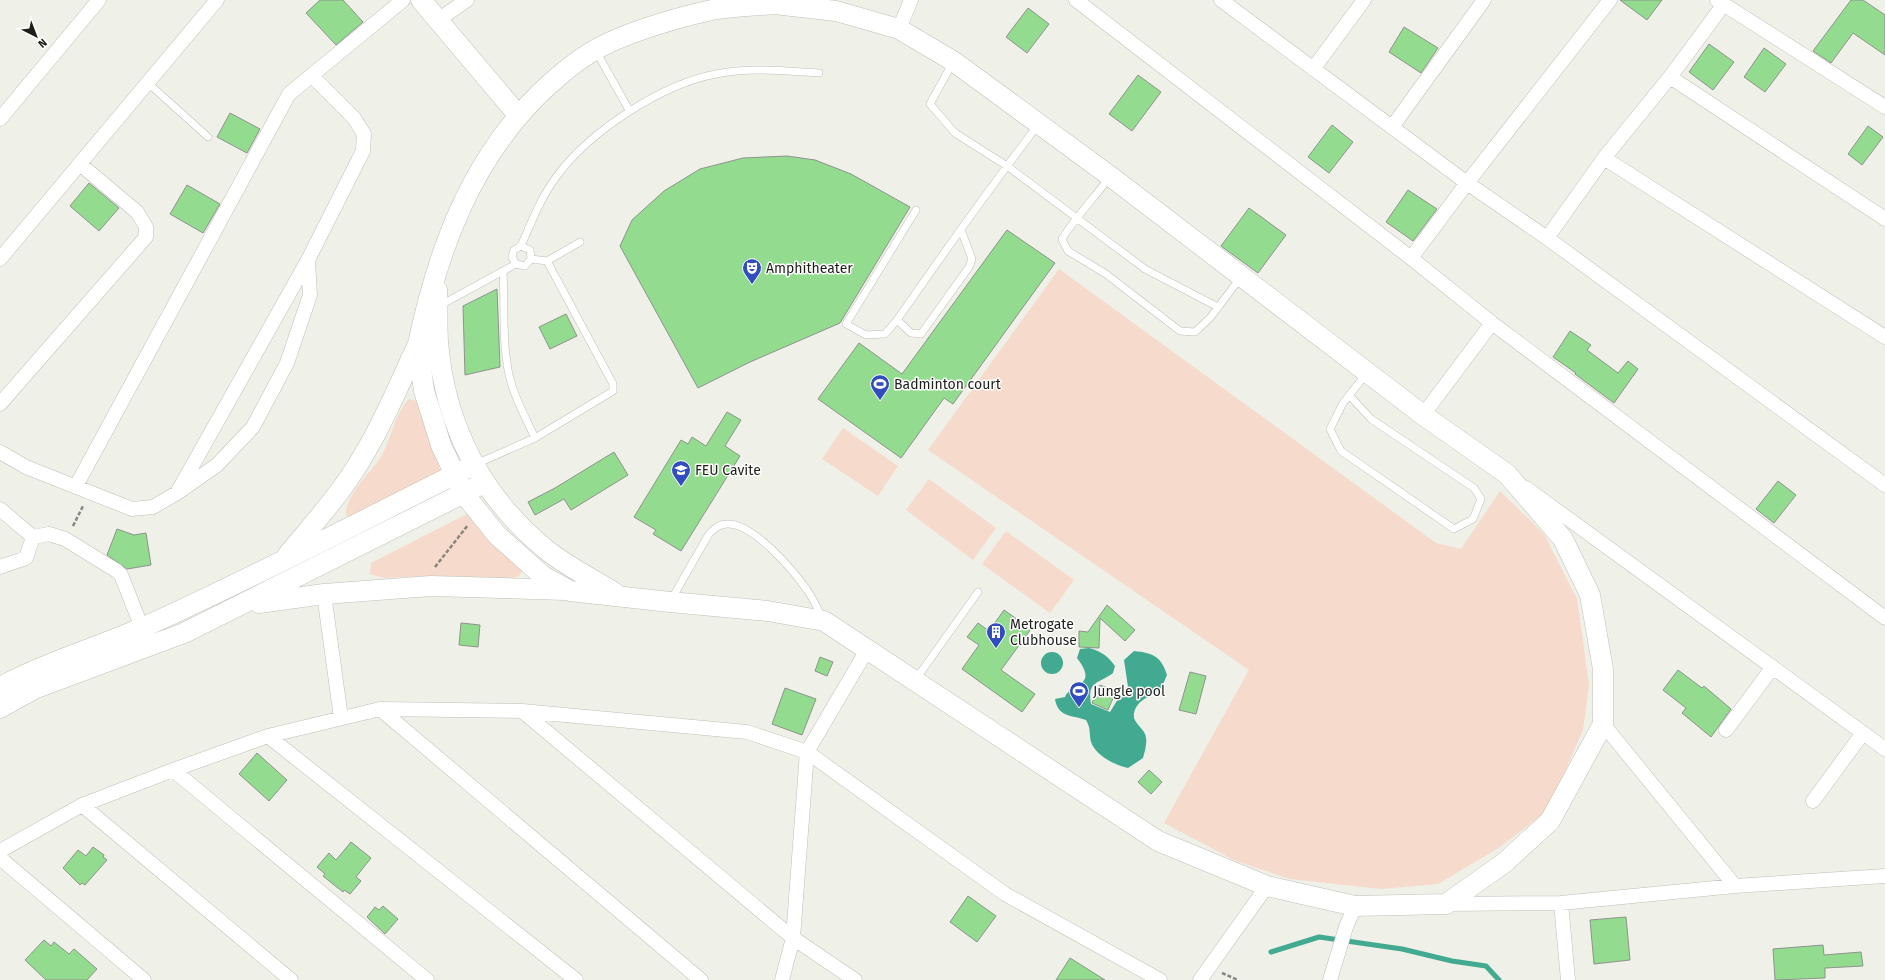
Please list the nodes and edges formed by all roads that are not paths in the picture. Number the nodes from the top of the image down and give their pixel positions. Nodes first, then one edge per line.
1 (100, 0) edge
2 (217, 0) edge
3 (402, 0) edge
4 (421, 0) edge
5 (467, 0) edge
6 (911, 0) edge
7 (1076, 0) edge
8 (1221, 0) edge
9 (1364, 0) edge
10 (1484, 0) edge
11 (1610, 0) edge
12 (1720, 2) edge
13 (438, 20) junction
14 (899, 29) junction
15 (595, 50) junction
16 (953, 61) junction
17 (1313, 68) junction
18 (819, 73) dead end
19 (312, 76) junction
20 (1670, 77) junction
21 (148, 82) junction
22 (1885, 107) edge
23 (629, 110) junction
24 (518, 115) junction
25 (0, 119) edge
26 (1039, 123) junction
27 (1392, 127) junction
28 (208, 137) dead end
29 (1604, 158) junction
30 (80, 164) junction
31 (1007, 166) junction
32 (1110, 176) junction
33 (1467, 183) junction
34 (916, 210) dead end
35 (1076, 218) junction
36 (1885, 219) edge
37 (961, 230) junction
38 (1547, 238) junction
39 (580, 242) dead end
40 (521, 246) junction
41 (1411, 258) junction
42 (0, 259) edge
43 (308, 260) junction
44 (531, 260) junction
45 (547, 260) junction
46 (516, 264) junction
47 (502, 271) junction
48 (1241, 277) junction
49 (1218, 307) junction
50 (431, 308) junction
51 (897, 320) junction
52 (1492, 323) junction
53 (1885, 337) edge
54 (418, 344) junction
55 (1367, 372) junction
56 (1349, 395) junction
57 (0, 404) edge
58 (1423, 415) junction
59 (535, 438) junction
60 (0, 452) edge
61 (474, 465) junction
62 (1507, 474) junction
63 (454, 475) junction
64 (484, 483) junction
65 (1885, 485) edge
66 (76, 486) junction
67 (177, 493) junction
68 (464, 494) junction
69 (0, 509) edge
70 (33, 537) junction
71 (282, 562) junction
72 (0, 567) edge
73 (570, 591) junction
74 (978, 592) dead end
75 (324, 594) junction
76 (618, 595) junction
77 (670, 602) junction
78 (243, 605) junction
79 (1885, 618) edge
80 (824, 621) junction
81 (142, 628) junction
82 (867, 650) junction
83 (1773, 667) junction
84 (915, 681) junction
85 (0, 687) edge
86 (0, 708) edge
87 (380, 709) junction
88 (522, 711) junction
89 (341, 718) junction
90 (1603, 724) junction
91 (1726, 730) dead end
92 (1863, 733) junction
93 (268, 736) junction
94 (1885, 749) edge
95 (807, 752) junction
96 (173, 770) junction
97 (1813, 801) dead end
98 (82, 805) junction
99 (0, 851) edge
100 (0, 858) edge
101 (1885, 876) edge
102 (1267, 886) junction
103 (1734, 886) junction
104 (1561, 903) junction
105 (1446, 904) junction
106 (1355, 906) junction
107 (793, 938) junction
108 (144, 980) edge
109 (291, 980) edge
110 (427, 980) edge
111 (576, 980) edge
112 (701, 980) edge
113 (782, 980) edge
114 (855, 980) edge
115 (1160, 980) edge
116 (1200, 980) edge
117 (1330, 980) edge
118 (1568, 980) edge

1 - 25 street
2 - 21 street
3 - 19 street
4 - 13 street
5 - 13 street
6 - 14 street
7 - 41 street
8 - 17 street
9 - 17 street
10 - 27 street
11 - 33 street
12 - 20 street
12 - 22 street
13 - 24 street
14 - 15 street
14 - 16 street
15 - 23 lane
15 - 24 street
16 - 26 street
16 - 31 lane
17 - 27 street
18 - 23 lane
19 - 43 street
19 - 66 street
20 - 29 street
20 - 36 street
21 - 28 lane
21 - 30 street
23 - 40 lane
24 - 50 street
26 - 31 lane
26 - 32 street
27 - 33 street
29 - 38 street
29 - 53 street
30 - 42 street
30 - 57 street
31 - 35 lane
31 - 37 lane
32 - 35 lane
32 - 48 street
33 - 38 street
33 - 41 street
34 - 51 lane
35 - 49 lane
35 - 49 lane
37 - 51 lane
37 - 51 lane
38 - 65 street
39 - 45 lane
40 - 44 lane
40 - 46 lane
41 - 52 street
43 - 67 street
43 - 67 street
44 - 45 lane
44 - 46 lane
45 - 59 lane
46 - 47 lane
47 - 50 lane
47 - 59 lane
48 - 49 lane
48 - 55 street
50 - 54 street
50 - 61 street
52 - 58 street
52 - 79 street
54 - 63 street
54 - 71 street
55 - 56 lane
55 - 58 street
56 - 56 lane
58 - 62 street
59 - 61 lane
60 - 66 street
61 - 63 street
61 - 64 street
62 - 83 street
62 - 90 street
63 - 68 street
63 - 71 street
64 - 68 street
64 - 76 street
66 - 67 street
68 - 73 street
68 - 78 street
69 - 70 street
70 - 72 street
70 - 81 street
71 - 81 street
73 - 75 street
73 - 76 street
74 - 84 lane
75 - 78 street
75 - 89 street
76 - 77 street
77 - 80 street
77 - 80 lane
78 - 86 street
80 - 82 street
81 - 85 street
82 - 84 street
82 - 95 street
83 - 91 street
83 - 92 street
84 - 102 street
87 - 88 street
87 - 89 street
87 - 112 street
88 - 95 street
88 - 107 street
89 - 93 street
90 - 103 street
90 - 105 street
92 - 94 street
92 - 97 street
93 - 96 street
93 - 111 street
95 - 107 street
95 - 115 street
96 - 98 street
96 - 110 street
98 - 99 street
98 - 109 street
100 - 108 street
101 - 103 street
102 - 106 street
102 - 116 street
103 - 104 street
104 - 105 street
104 - 118 street
105 - 106 street
106 - 117 street
107 - 113 street
107 - 114 street

